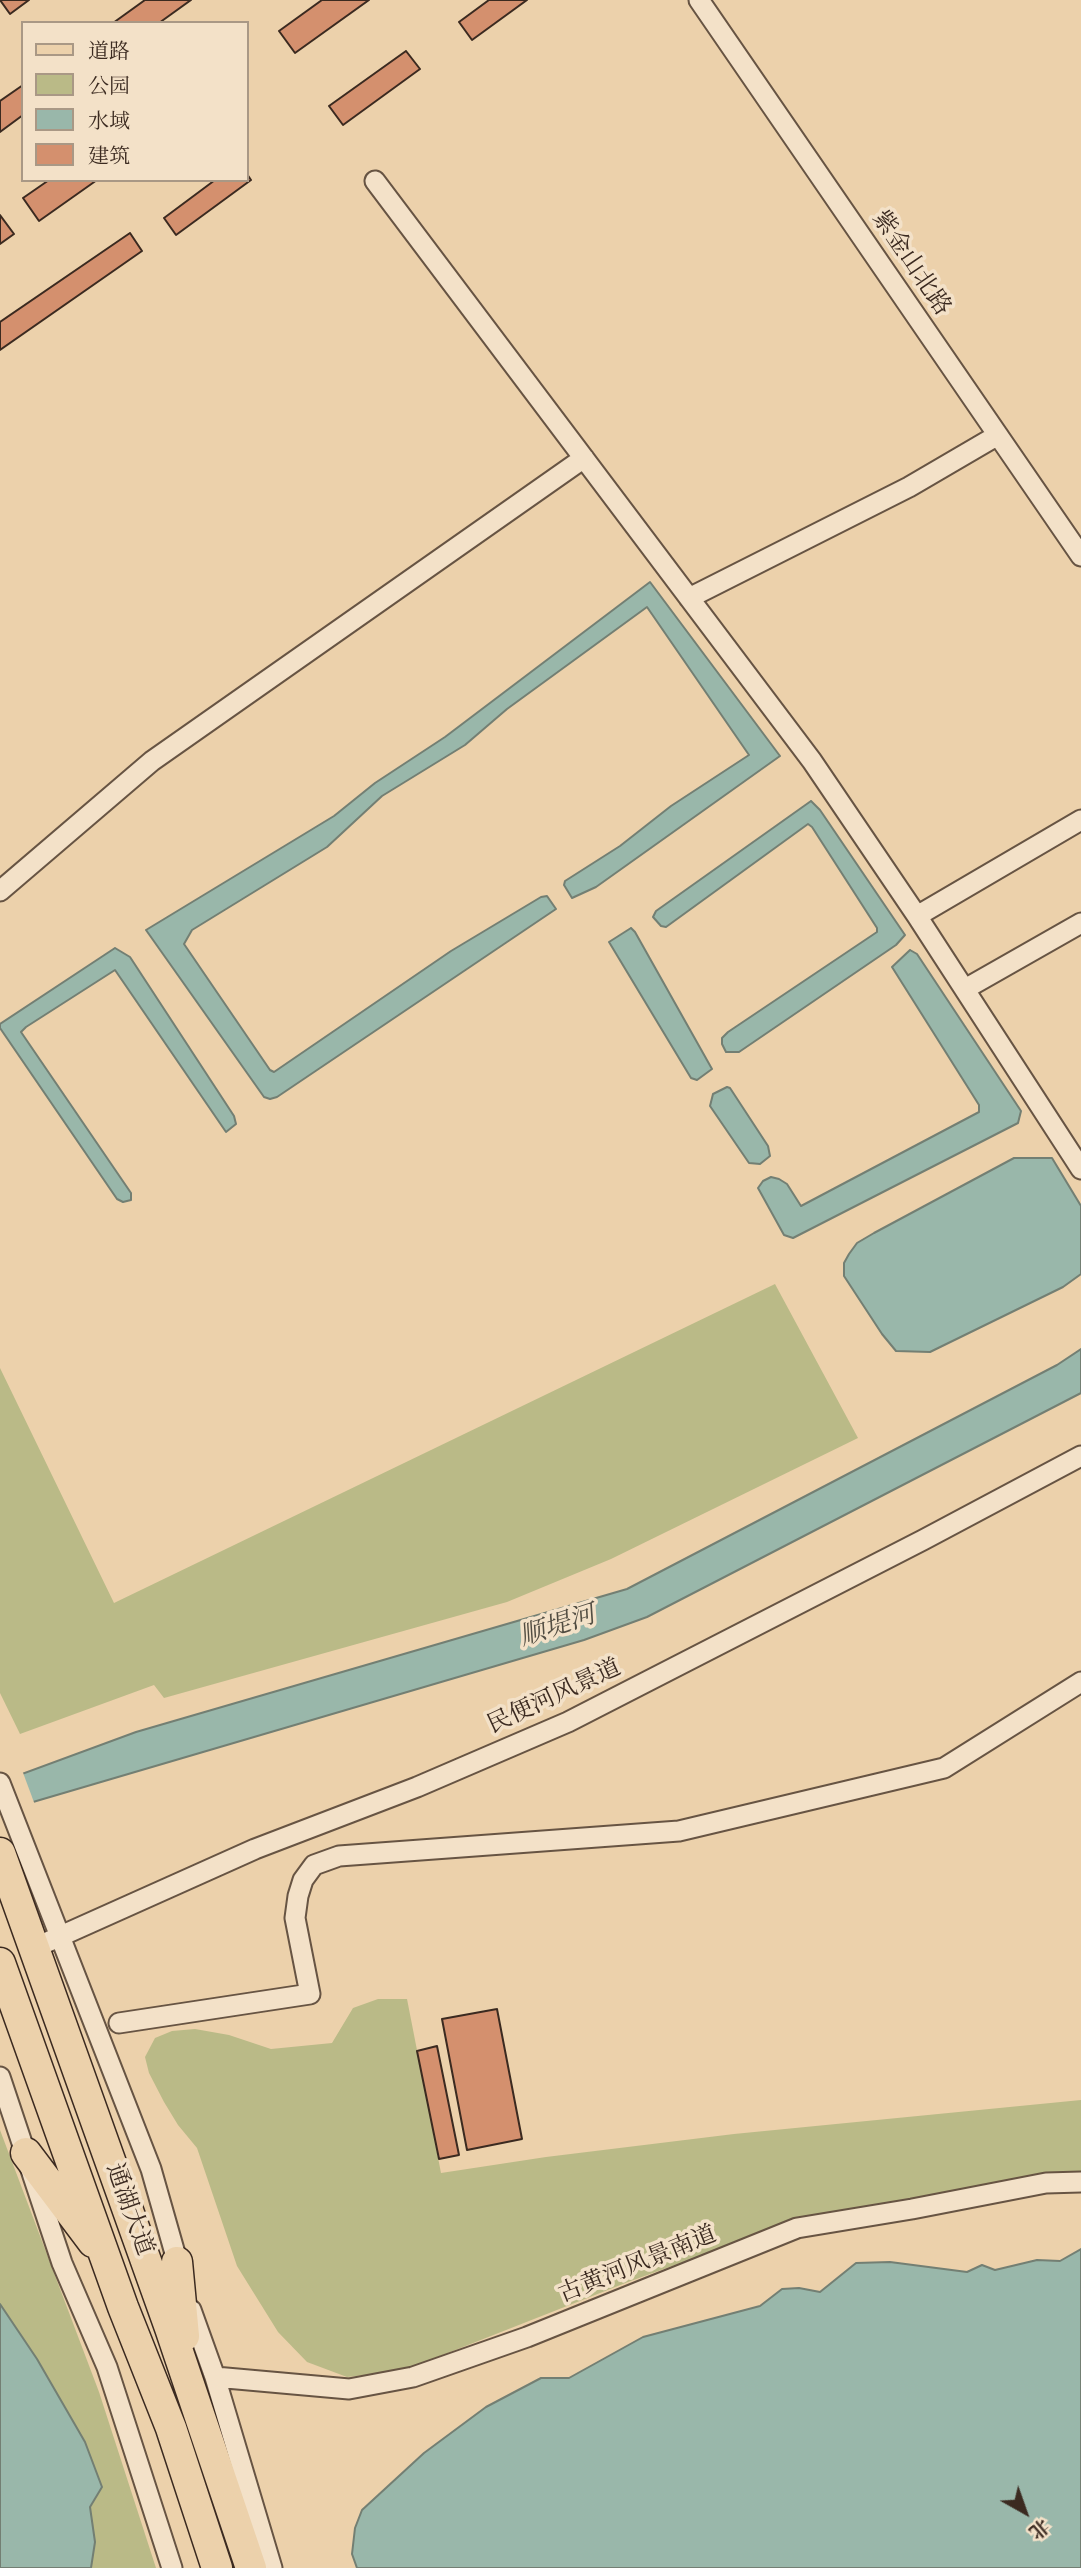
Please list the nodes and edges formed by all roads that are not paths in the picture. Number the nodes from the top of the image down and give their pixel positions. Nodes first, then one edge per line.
1 (699, 0) edge
2 (375, 181) dead end
3 (998, 435) junction
4 (584, 458) junction
5 (1081, 556) edge
6 (690, 598) junction
7 (1081, 820) edge
8 (0, 891) edge
9 (917, 916) junction
10 (1081, 923) edge
11 (965, 989) junction
12 (1081, 1168) edge
13 (1081, 1456) edge
14 (1081, 1682) edge
15 (0, 1783) edge
16 (13, 1852) edge
17 (46, 1942) junction
18 (0, 1962) edge
19 (119, 2023) dead end
20 (79, 2073) junction
21 (0, 2077) edge
22 (44, 2085) junction
23 (26, 2153) junction
24 (1081, 2182) edge
25 (108, 2260) junction
26 (177, 2262) junction
27 (184, 2367) junction
28 (215, 2377) junction
29 (172, 2568) edge
30 (217, 2568) edge
31 (251, 2568) edge
32 (272, 2568) edge

1 - 3 street, 紫金山北路
2 - 4 street
3 - 5 street, 紫金山北路
3 - 6 street
4 - 6 street
4 - 8 street
6 - 9 street
7 - 9 street
9 - 11 street
10 - 11 street
11 - 12 street
13 - 17 street, 民便河风景道
14 - 19 street
15 - 16 street
16 - 17 main road, 通湖大道
17 - 20 main road, 通湖大道
17 - 26 street
18 - 22 main road, 通湖大道
20 - 22 main road
20 - 27 main road, 通湖大道
21 - 23 street
22 - 25 main road, 通湖大道
23 - 25 main road
23 - 29 street
24 - 28 street, 古黄河风景南道
25 - 30 main road, 通湖大道
26 - 27 main road
26 - 28 street
27 - 31 main road, 通湖大道
28 - 32 street

